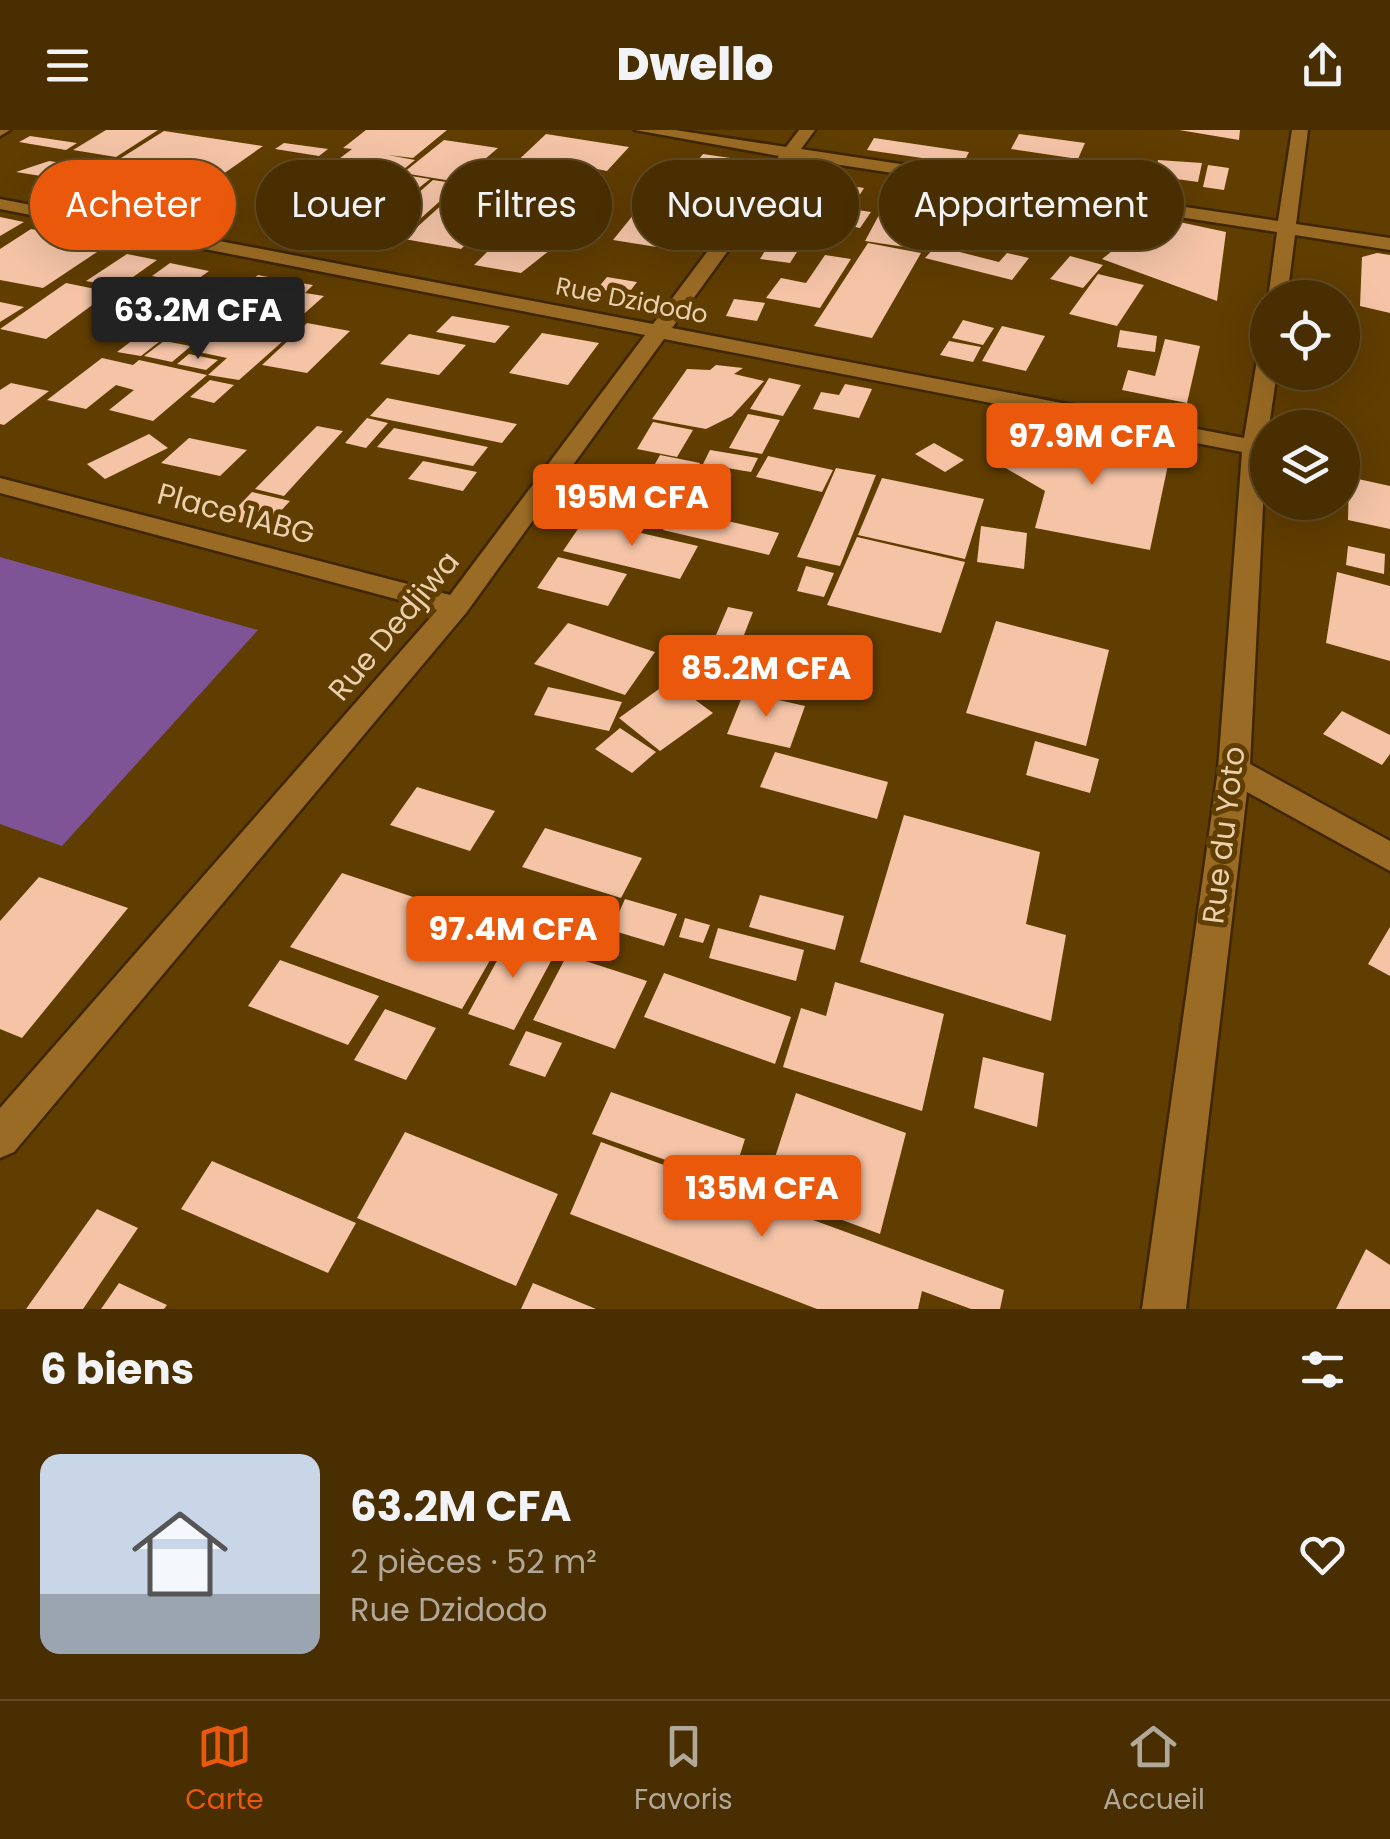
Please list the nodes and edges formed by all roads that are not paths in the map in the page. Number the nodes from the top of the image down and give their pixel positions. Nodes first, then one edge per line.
1 (643, 130) edge
2 (1300, 130) edge
3 (799, 141) edge
4 (0, 204) edge
5 (1288, 228) junction
6 (1390, 244) edge
7 (1280, 280) edge
8 (660, 334) junction
9 (1250, 446) edge
10 (0, 486) edge
11 (1250, 512) edge
12 (456, 606) junction
13 (1234, 770) junction
14 (1390, 857) edge
15 (0, 1138) edge
16 (1164, 1309) edge

1 - 3 street
2 - 5 street
3 - 5 street
3 - 8 street, Rue Dedjiwa
4 - 8 street, Rue Dzidodo
5 - 6 street
5 - 7 street
8 - 9 street, Rue Dzidodo
8 - 12 street, Rue Dedjiwa
10 - 12 street, Place 1ABG
11 - 13 street, Rue du Yoto
12 - 15 street, Rue Dedjiwa
13 - 14 street
13 - 16 street, Rue du Yoto

